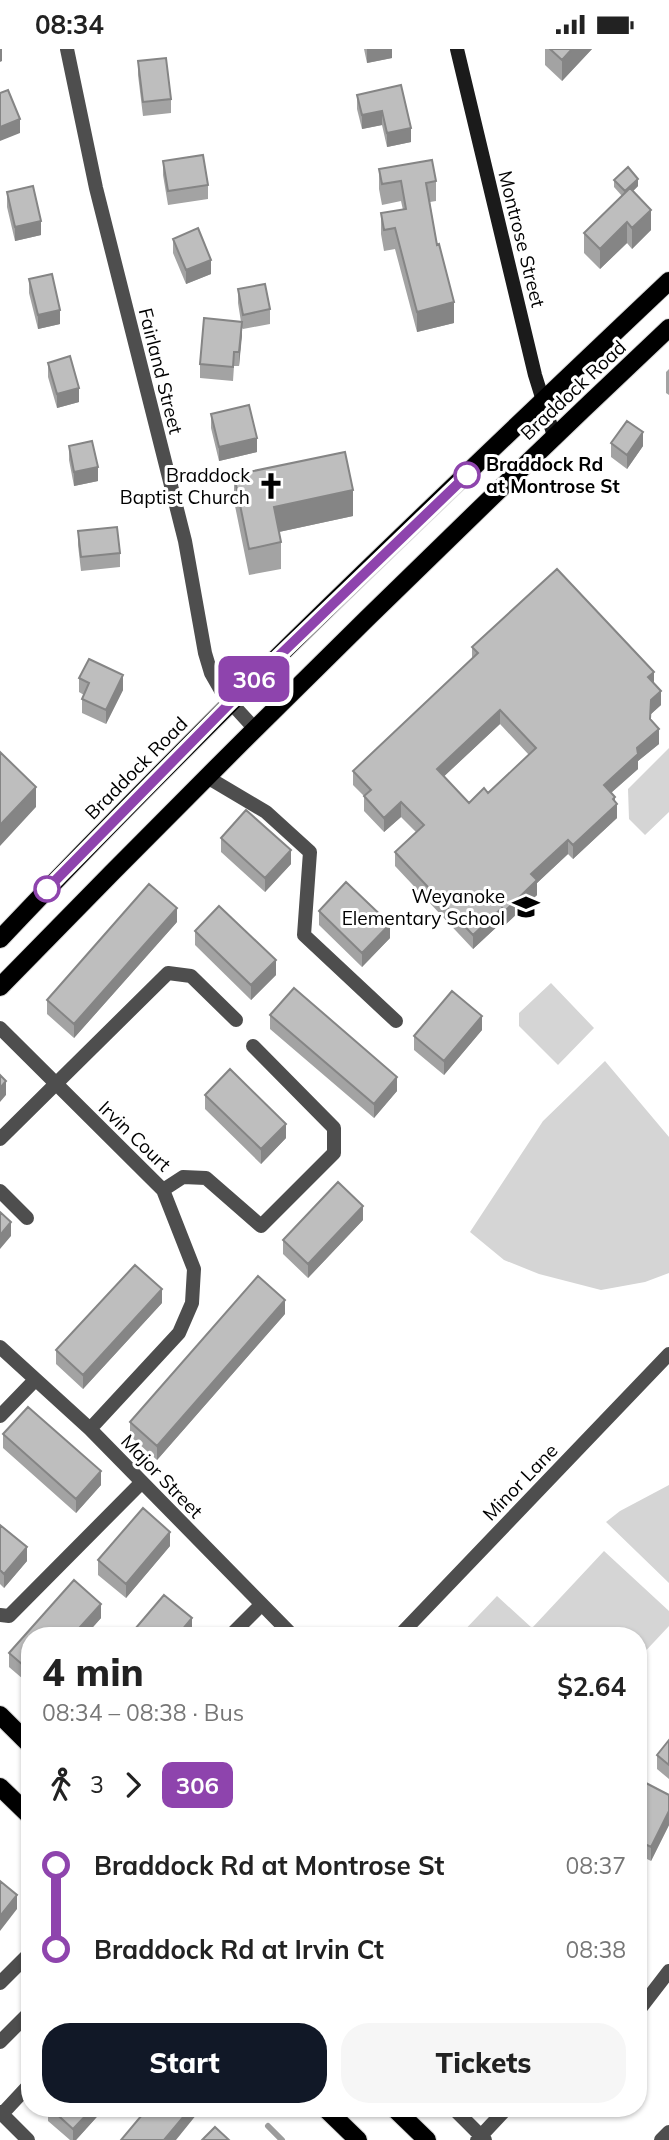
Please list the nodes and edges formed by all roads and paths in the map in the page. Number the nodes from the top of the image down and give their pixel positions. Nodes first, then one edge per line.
1 (67, 49) edge
2 (457, 49) edge
3 (669, 281) edge
4 (669, 328) edge
5 (543, 401) junction
6 (554, 436) junction
7 (230, 703) junction
8 (255, 729) junction
9 (206, 777) junction
10 (0, 939) edge
11 (0, 987) edge
12 (236, 1020) dead end
13 (396, 1021) dead end
14 (0, 1028) edge
15 (253, 1046) dead end
16 (55, 1085) junction
17 (0, 1139) edge
18 (163, 1190) junction
19 (0, 1191) edge
20 (27, 1218) dead end
21 (0, 1347) edge
22 (669, 1354) edge
23 (35, 1380) junction
24 (0, 1416) edge
25 (90, 1429) junction
26 (141, 1483) junction
27 (261, 1605) junction
28 (0, 1615) edge
29 (239, 1627) edge
30 (284, 1627) edge
31 (408, 1627) edge
32 (0, 1716) edge
33 (21, 1736) edge
34 (0, 1787) edge
35 (21, 1807) edge
36 (21, 1962) edge
37 (669, 1971) edge
38 (0, 1983) edge
39 (647, 2000) edge
40 (21, 2022) edge
41 (0, 2042) edge
42 (21, 2093) edge
43 (1, 2113) edge
44 (334, 2117) edge
45 (403, 2117) edge
46 (461, 2117) edge
47 (499, 2117) edge
48 (669, 2132) edge
49 (481, 2139) edge
50 (28, 2140) edge
51 (358, 2140) edge
52 (427, 2140) edge
53 (661, 2140) edge

1 - 7 street, Fairland Street
2 - 5 street, Montrose Street
3 - 5 main road, Braddock Road
4 - 6 main road, Braddock Road
5 - 6 street, Montrose Street
5 - 7 main road, Braddock Road
6 - 8 main road, Braddock Road
7 - 8 street, Fairland Street
7 - 10 main road, Braddock Road
8 - 9 main road, Braddock Road
9 - 11 main road, Braddock Road
9 - 13 street
12 - 16 street
14 - 16 street, Irvin Court
15 - 18 street
16 - 17 street
16 - 18 street, Irvin Court
18 - 25 street, Irvin Court
19 - 20 street
21 - 23 street, Major Street
22 - 31 street, Minor Lane
23 - 24 street
23 - 25 street, Major Street
25 - 26 street, Major Street
26 - 27 street, Major Street
26 - 28 street
27 - 29 street
27 - 30 street, Major Street
32 - 33 main road
34 - 35 main road
36 - 38 street
37 - 39 street
40 - 41 street
42 - 43 street
43 - 50 street
44 - 51 main road
45 - 52 main road
46 - 49 street
47 - 49 street
48 - 53 street

